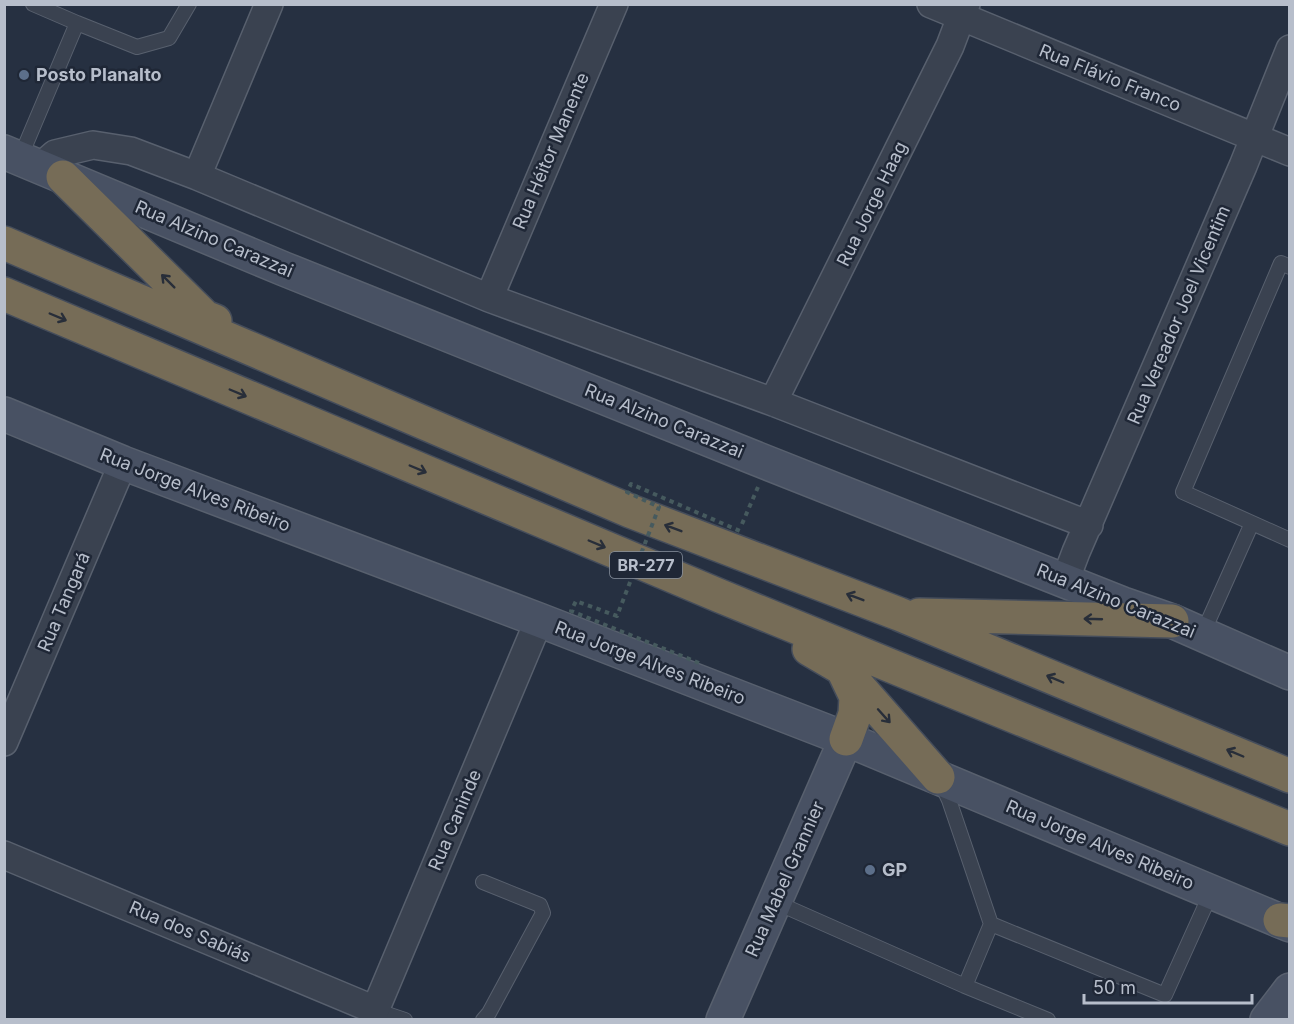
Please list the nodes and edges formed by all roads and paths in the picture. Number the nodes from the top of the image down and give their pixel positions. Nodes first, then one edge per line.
1 (33, 4) edge
2 (189, 4) edge
3 (269, 4) edge
4 (614, 4) edge
5 (931, 4) edge
6 (963, 11) edge
7 (77, 23) junction
8 (1290, 49) edge
9 (1255, 138) junction
10 (1290, 152) edge
11 (32, 163) edge
12 (197, 176) junction
13 (4, 243) edge
14 (1290, 267) edge
15 (4, 294) edge
16 (489, 298) junction
17 (774, 402) junction
18 (4, 414) edge
19 (123, 463) junction
20 (767, 463) junction
21 (630, 511) junction
22 (1252, 523) junction
23 (1089, 525) junction
24 (1290, 540) edge
25 (1065, 581) junction
26 (720, 596) junction
27 (899, 614) junction
28 (539, 620) junction
29 (1172, 621) junction
30 (1202, 635) junction
31 (699, 663) dead end
32 (843, 669) junction
33 (1290, 673) edge
34 (846, 739) junction
35 (4, 742) edge
36 (1290, 776) edge
37 (938, 777) junction
38 (1290, 829) edge
39 (4, 855) edge
40 (483, 882) dead end
41 (1211, 893) junction
42 (776, 902) junction
43 (1286, 922) edge
44 (991, 924) junction
45 (965, 986) junction
46 (1290, 990) edge
47 (373, 1015) edge
48 (405, 1020) edge
49 (483, 1020) edge
50 (723, 1020) edge
51 (1048, 1020) edge
52 (1267, 1020) edge

1 - 7 lane
2 - 7 lane
3 - 12 street
4 - 16 street, Rua Héitor Manente
5 - 6 street, Rua Flávio Franco
6 - 9 street, Rua Flávio Franco
6 - 17 street, Rua Jorge Haag
7 - 11 lane
8 - 9 street, Rua Vereador Joel Vicentim
9 - 10 street, Rua Flávio Franco
9 - 23 street, Rua Vereador Joel Vicentim
11 - 12 street
11 - 20 main road, Rua Alzino Carazzai
21 -> 11 highway
12 - 16 street
13 - 21 highway, BR-277
14 - 22 lane
15 -> 26 highway, BR-277
16 - 17 street
17 - 23 street
18 - 19 main road, Rua Jorge Alves Ribeiro
19 - 28 main road, Rua Jorge Alves Ribeiro
19 - 35 street, Rua Tangará
20 - 25 main road, Rua Alzino Carazzai
20 - 31 path, bridge
27 -> 21 highway, BR-277
22 - 24 lane
22 - 30 lane
23 - 25 street, Rua Vereador Joel Vicentim
25 - 29 main road, Rua Alzino Carazzai
26 - 32 highway
26 - 38 highway, BR-277
29 -> 27 highway
36 -> 27 highway, BR-277
28 - 34 main road, Rua Jorge Alves Ribeiro
28 - 47 street, Rua Caninde
29 - 30 main road, Rua Alzino Carazzai
30 - 33 main road, Rua Alzino Carazzai
32 - 34 highway
32 -> 37 highway
34 - 37 main road, Rua Jorge Alves Ribeiro
34 - 42 main road, Rua Mabel Grannier
37 - 41 main road, Rua Jorge Alves Ribeiro
37 - 44 lane
39 - 47 street, Rua dos Sabiás
40 - 49 lane
41 - 43 main road, Rua Jorge Alves Ribeiro
41 - 44 lane
42 - 45 lane
42 - 50 main road, Rua Mabel Grannier
44 - 45 lane
45 - 51 lane
46 - 52 main road
47 - 48 lane

